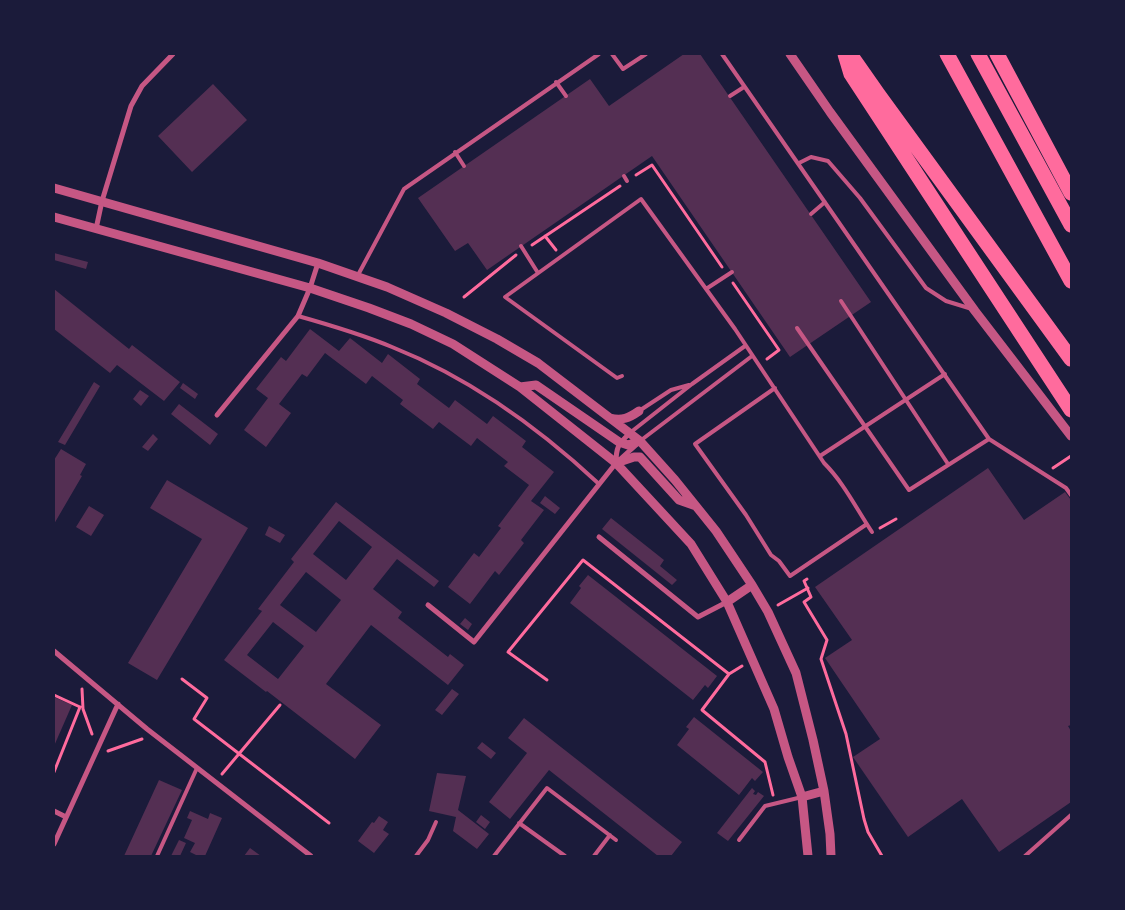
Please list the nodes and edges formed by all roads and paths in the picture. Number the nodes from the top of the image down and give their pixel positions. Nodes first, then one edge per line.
1 (173, 54) edge
2 (599, 54) edge
3 (612, 54) edge
4 (646, 54) edge
5 (722, 54) edge
6 (790, 54) edge
7 (845, 54) edge
8 (850, 54) edge
9 (947, 54) edge
10 (978, 54) edge
11 (998, 54) edge
12 (556, 82) junction
13 (744, 86) junction
14 (566, 96) dead end
15 (730, 96) dead end
16 (455, 152) junction
17 (799, 164) junction
18 (464, 166) dead end
19 (624, 176) dead end
20 (628, 181) junction
21 (54, 188) edge
22 (1071, 193) edge
23 (102, 201) junction
24 (825, 202) junction
25 (811, 214) dead end
26 (54, 218) edge
27 (691, 221) junction
28 (697, 221) dead end
29 (1071, 225) edge
30 (96, 229) junction
31 (542, 232) dead end
32 (549, 233) junction
33 (545, 236) junction
34 (522, 248) junction
35 (560, 257) junction
36 (318, 263) junction
37 (538, 272) junction
38 (730, 273) junction
39 (357, 276) junction
40 (1071, 281) edge
41 (310, 288) junction
42 (706, 289) junction
43 (464, 297) dead end
44 (841, 301) dead end
45 (975, 310) junction
46 (298, 316) junction
47 (797, 328) dead end
48 (745, 346) junction
49 (752, 356) junction
50 (1071, 359) edge
51 (759, 365) junction
52 (945, 374) junction
53 (622, 376) dead end
54 (692, 384) junction
55 (520, 388) junction
56 (775, 388) junction
57 (907, 400) junction
58 (1071, 410) edge
59 (639, 411) joint
60 (217, 415) dead end
61 (610, 418) junction
62 (866, 426) junction
63 (629, 434) junction
64 (1071, 436) edge
65 (989, 439) junction
66 (640, 441) junction
67 (619, 442) junction
68 (820, 456) junction
69 (1071, 456) edge
70 (616, 463) junction
71 (948, 464) junction
72 (1044, 475) junction
73 (600, 484) junction
74 (1071, 495) edge
75 (696, 506) junction
76 (867, 524) junction
77 (872, 532) dead end
78 (599, 537) dead end
79 (752, 585) junction
80 (727, 602) junction
81 (428, 605) dead end
82 (768, 612) junction
83 (54, 651) edge
84 (754, 659) junction
85 (81, 673) junction
86 (729, 674) junction
87 (182, 679) dead end
88 (546, 680) dead end
89 (54, 694) edge
90 (118, 704) junction
91 (280, 705) dead end
92 (82, 708) junction
93 (154, 734) junction
94 (97, 750) junction
95 (238, 754) junction
96 (94, 757) junction
97 (197, 768) junction
98 (54, 772) edge
99 (215, 782) junction
100 (824, 791) junction
101 (802, 798) junction
102 (775, 805) junction
103 (54, 811) edge
104 (1071, 815) edge
105 (66, 817) junction
106 (436, 822) dead end
107 (329, 823) dead end
108 (519, 823) junction
109 (610, 836) junction
110 (616, 840) dead end
111 (739, 840) dead end
112 (54, 844) edge
113 (304, 854) edge
114 (157, 856) edge
115 (311, 856) edge
116 (416, 856) edge
117 (494, 856) edge
118 (564, 856) edge
119 (594, 856) edge
120 (808, 856) edge
121 (831, 856) edge
122 (882, 856) edge
123 (1025, 856) edge

1 - 23 street
2 - 12 lane
3 - 4 lane
5 - 13 lane
6 - 45 street
7 - 58 highway
8 - 50 highway
9 - 40 highway
10 - 29 highway
11 - 22 highway
12 - 14 lane
12 - 16 lane
13 - 15 lane
13 - 17 lane
16 - 18 lane
16 - 39 lane
17 - 24 lane
17 - 45 lane
19 - 20 lane
20 - 27 path
20 - 32 path
21 - 23 street
23 - 30 street
23 - 36 street
24 - 25 lane
24 - 52 lane
26 - 30 street
27 - 28 path
27 - 38 path
30 - 41 street
31 - 32 path
32 - 33 path
33 - 34 path
33 - 35 path
34 - 37 lane
34 - 43 path
35 - 37 lane
35 - 42 lane
36 - 39 street
36 - 41 street
37 - 53 lane
38 - 42 lane
38 - 51 path
39 - 61 street
41 - 46 street
41 - 55 street
42 - 48 lane
44 - 57 lane
45 - 64 street
46 - 60 street
46 - 73 lane
47 - 62 lane
48 - 49 lane
48 - 54 lane
49 - 51 lane
49 - 66 lane
51 - 56 lane
52 - 57 lane
52 - 65 lane
54 - 59 lane
54 - 63 lane
55 - 67 street
55 - 70 street
56 - 68 lane
56 - 76 lane
57 - 62 lane
57 - 71 lane
59 - 61 street
61 - 63 street
62 - 68 lane
62 - 71 lane
63 - 66 street
63 - 67 street
65 - 71 lane
65 - 72 lane
66 - 67 street
66 - 70 street
66 - 75 street
67 - 70 street
68 - 76 lane
69 - 72 path
70 - 73 street
70 - 75 street
70 - 80 street
72 - 74 lane
73 - 81 street
75 - 79 street
76 - 77 lane
78 - 80 street
79 - 80 street
79 - 82 street
80 - 84 street
82 - 100 street
82 - 122 path
83 - 85 street
84 - 86 path
84 - 101 street
85 - 90 street
85 - 92 path
86 - 88 path
86 - 102 path
87 - 95 path
89 - 92 path
90 - 93 street
90 - 94 street
91 - 95 path
92 - 94 path
92 - 98 path
93 - 96 path
93 - 97 street
94 - 96 street
95 - 99 path
95 - 107 path
96 - 105 street
97 - 99 street
97 - 114 lane
99 - 113 street
100 - 101 street
100 - 121 street
101 - 102 lane
101 - 120 street
102 - 111 lane
103 - 105 street
104 - 123 lane
105 - 112 street
106 - 116 lane
108 - 109 lane
108 - 117 lane
108 - 118 lane
109 - 110 lane
109 - 119 lane
113 - 115 street

